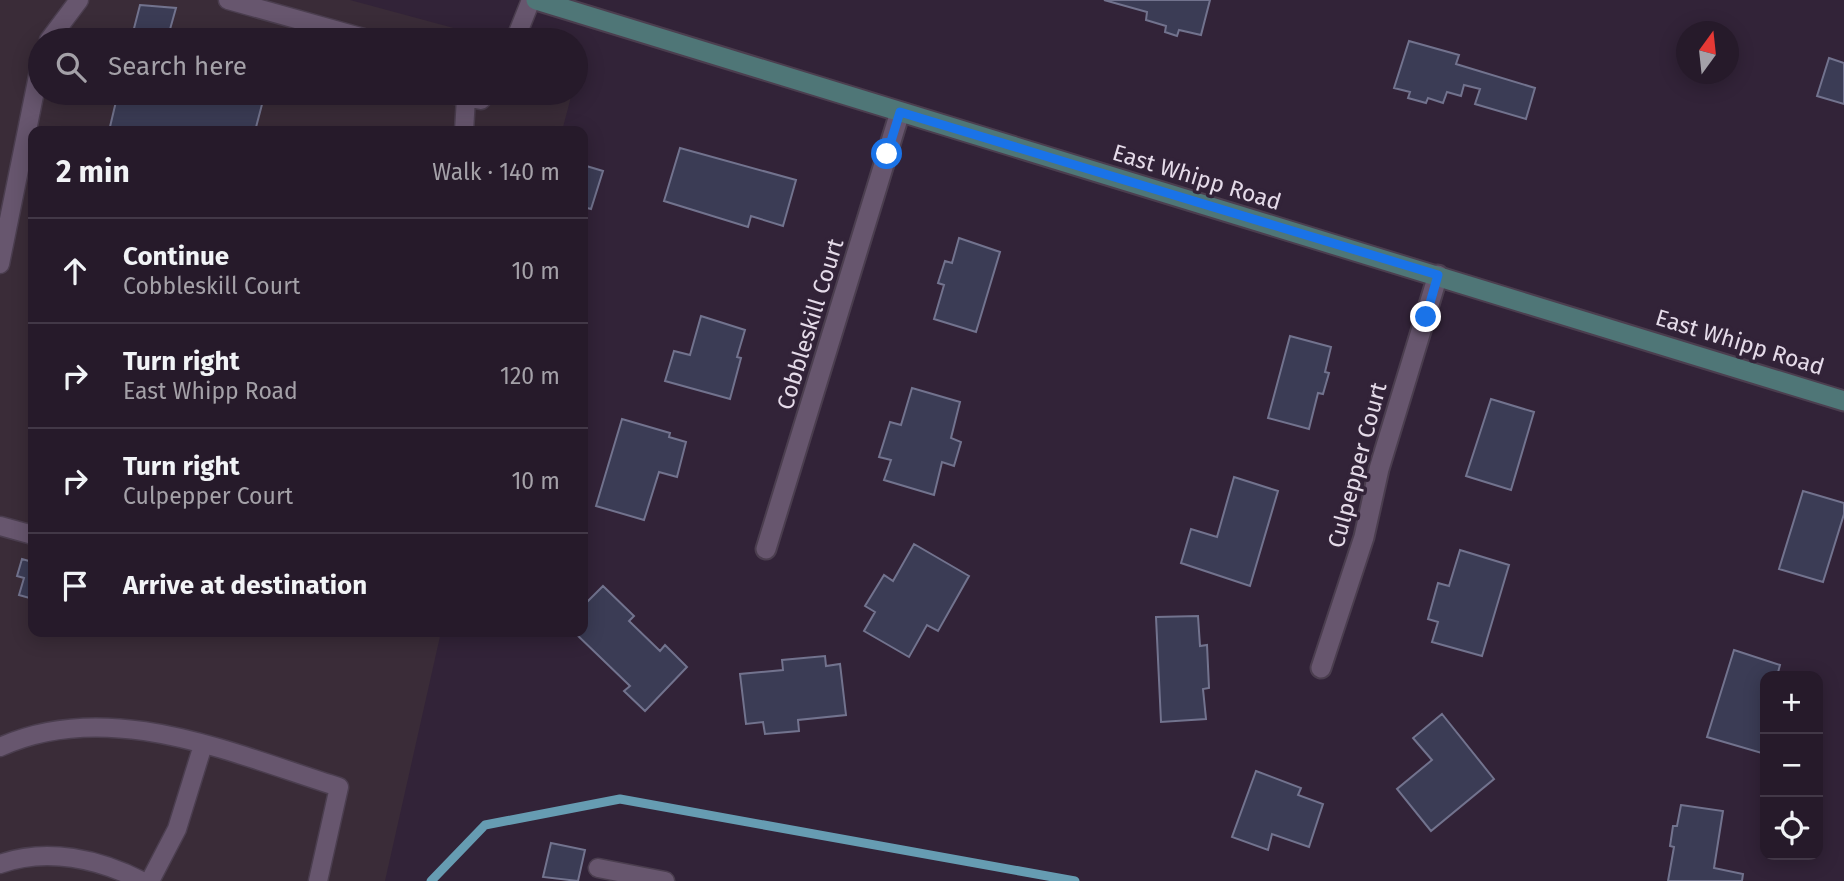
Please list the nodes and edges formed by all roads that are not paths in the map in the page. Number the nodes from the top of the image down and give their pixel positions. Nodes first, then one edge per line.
1 (79, 0) edge
2 (228, 0) edge
3 (533, 0) edge
4 (58, 28) edge
5 (328, 28) edge
6 (520, 28) edge
7 (32, 105) edge
8 (466, 105) edge
9 (900, 112) junction
10 (464, 126) edge
11 (0, 264) edge
12 (1438, 275) junction
13 (1844, 401) edge
14 (0, 526) edge
15 (28, 534) edge
16 (766, 549) dead end
17 (1321, 668) dead end
18 (203, 745) junction
19 (0, 747) edge
20 (0, 864) edge
21 (598, 868) dead end
22 (142, 881) edge
23 (150, 881) edge
24 (318, 881) edge
25 (664, 881) edge

1 - 4 lane
2 - 5 lane
3 - 6 lane
3 - 9 main road, East Whipp Road
7 - 11 lane
8 - 10 lane
9 - 12 main road, East Whipp Road
9 - 16 street, Cobbleskill Court
12 - 13 main road, East Whipp Road
12 - 17 street, Culpepper Court
14 - 15 lane
18 - 19 lane
18 - 23 lane
18 - 24 lane
20 - 22 lane
21 - 25 lane

